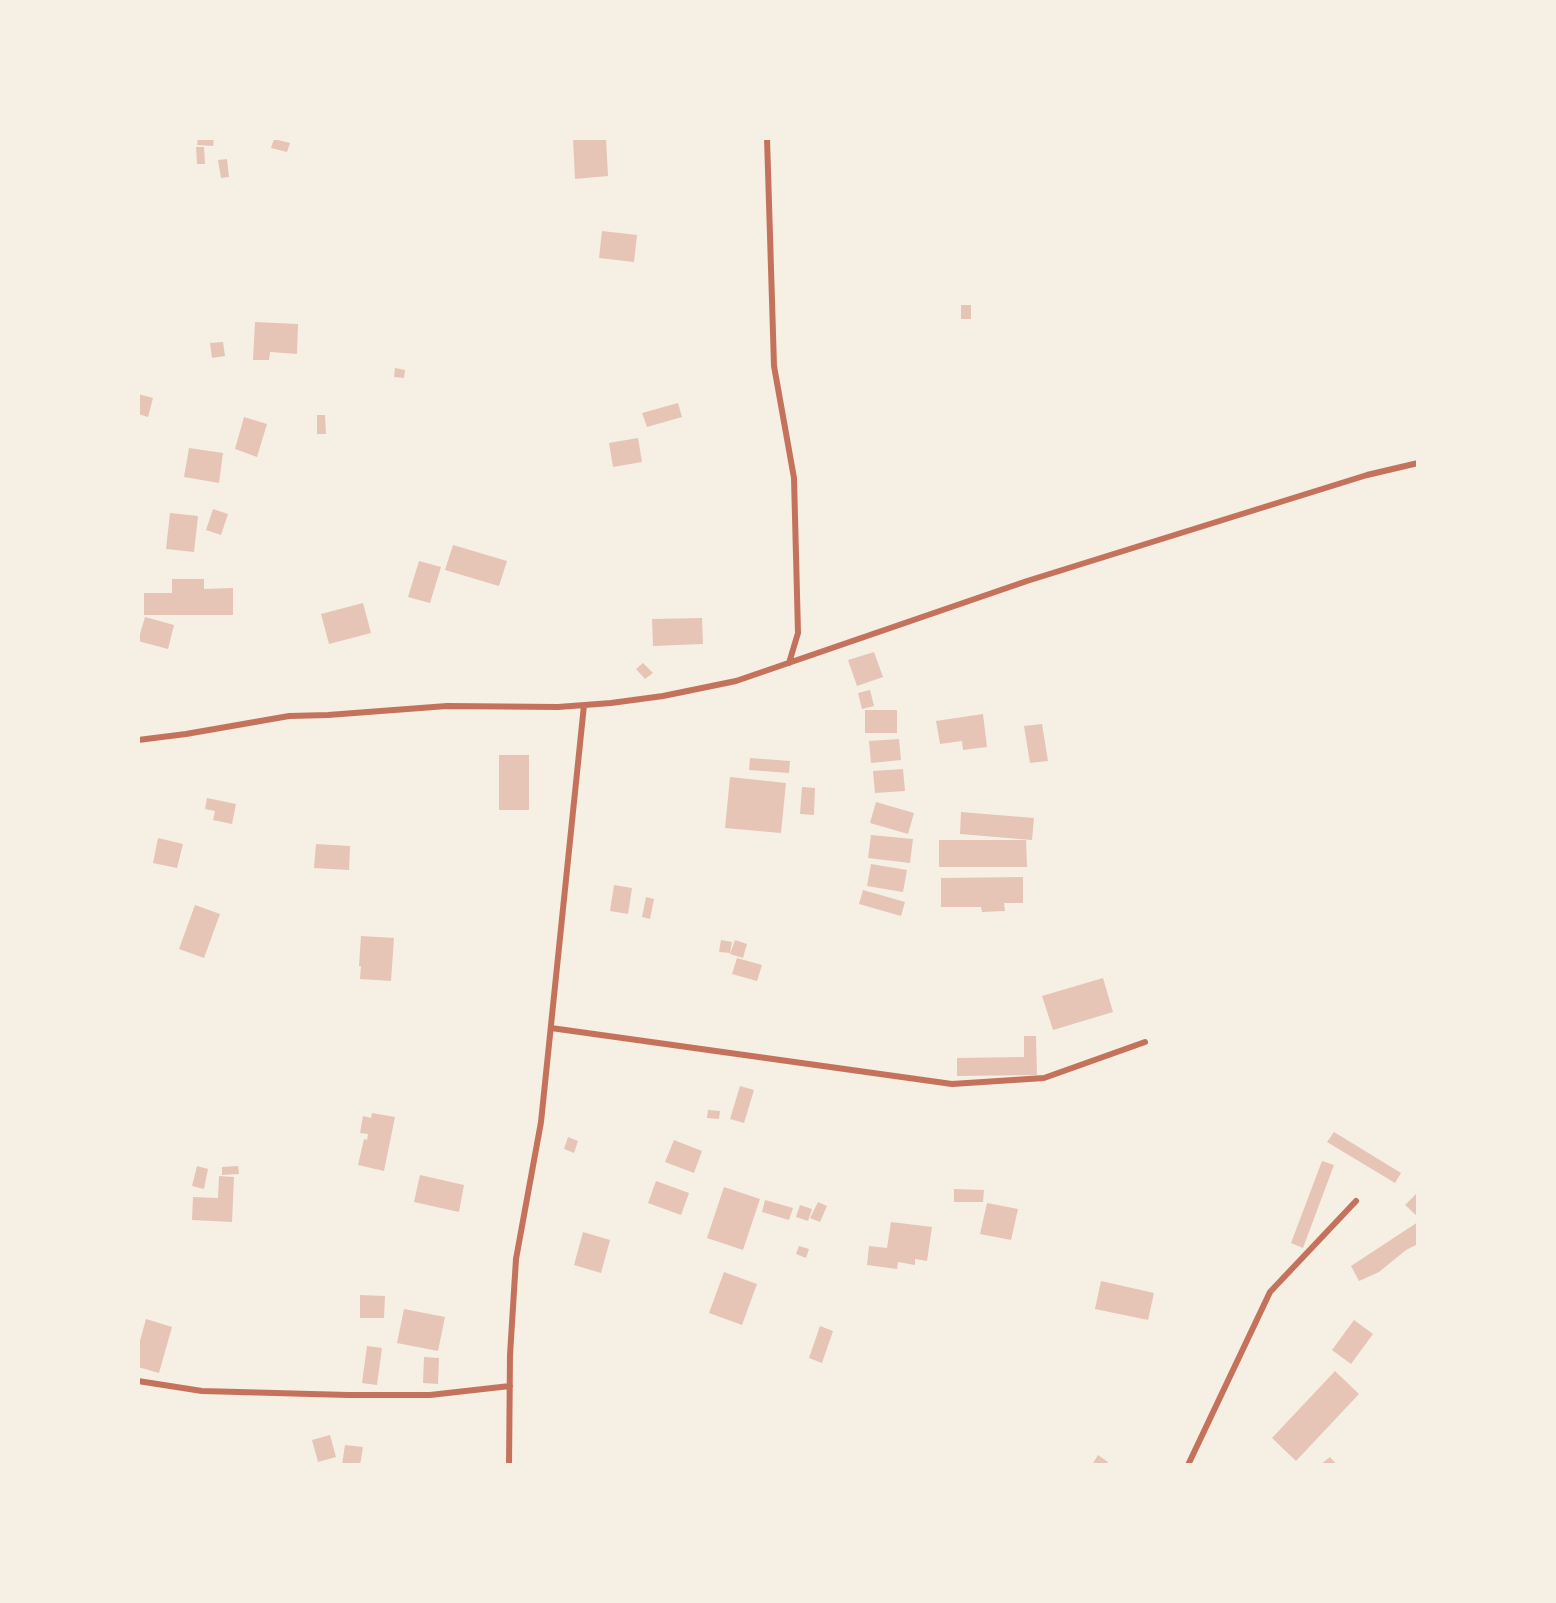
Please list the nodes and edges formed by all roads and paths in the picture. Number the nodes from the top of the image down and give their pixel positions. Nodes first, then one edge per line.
1 (767, 138) edge
2 (1418, 463) edge
3 (789, 663) junction
4 (584, 705) junction
5 (138, 740) edge
6 (550, 1028) junction
7 (1144, 1042) dead end
8 (1356, 1201) dead end
9 (138, 1381) edge
10 (510, 1386) junction
11 (509, 1465) edge
12 (1188, 1465) edge

1 - 3 street
2 - 3 street
3 - 4 street
4 - 5 street
4 - 6 street
6 - 7 street
6 - 10 street
8 - 12 street
9 - 10 street
10 - 11 street

